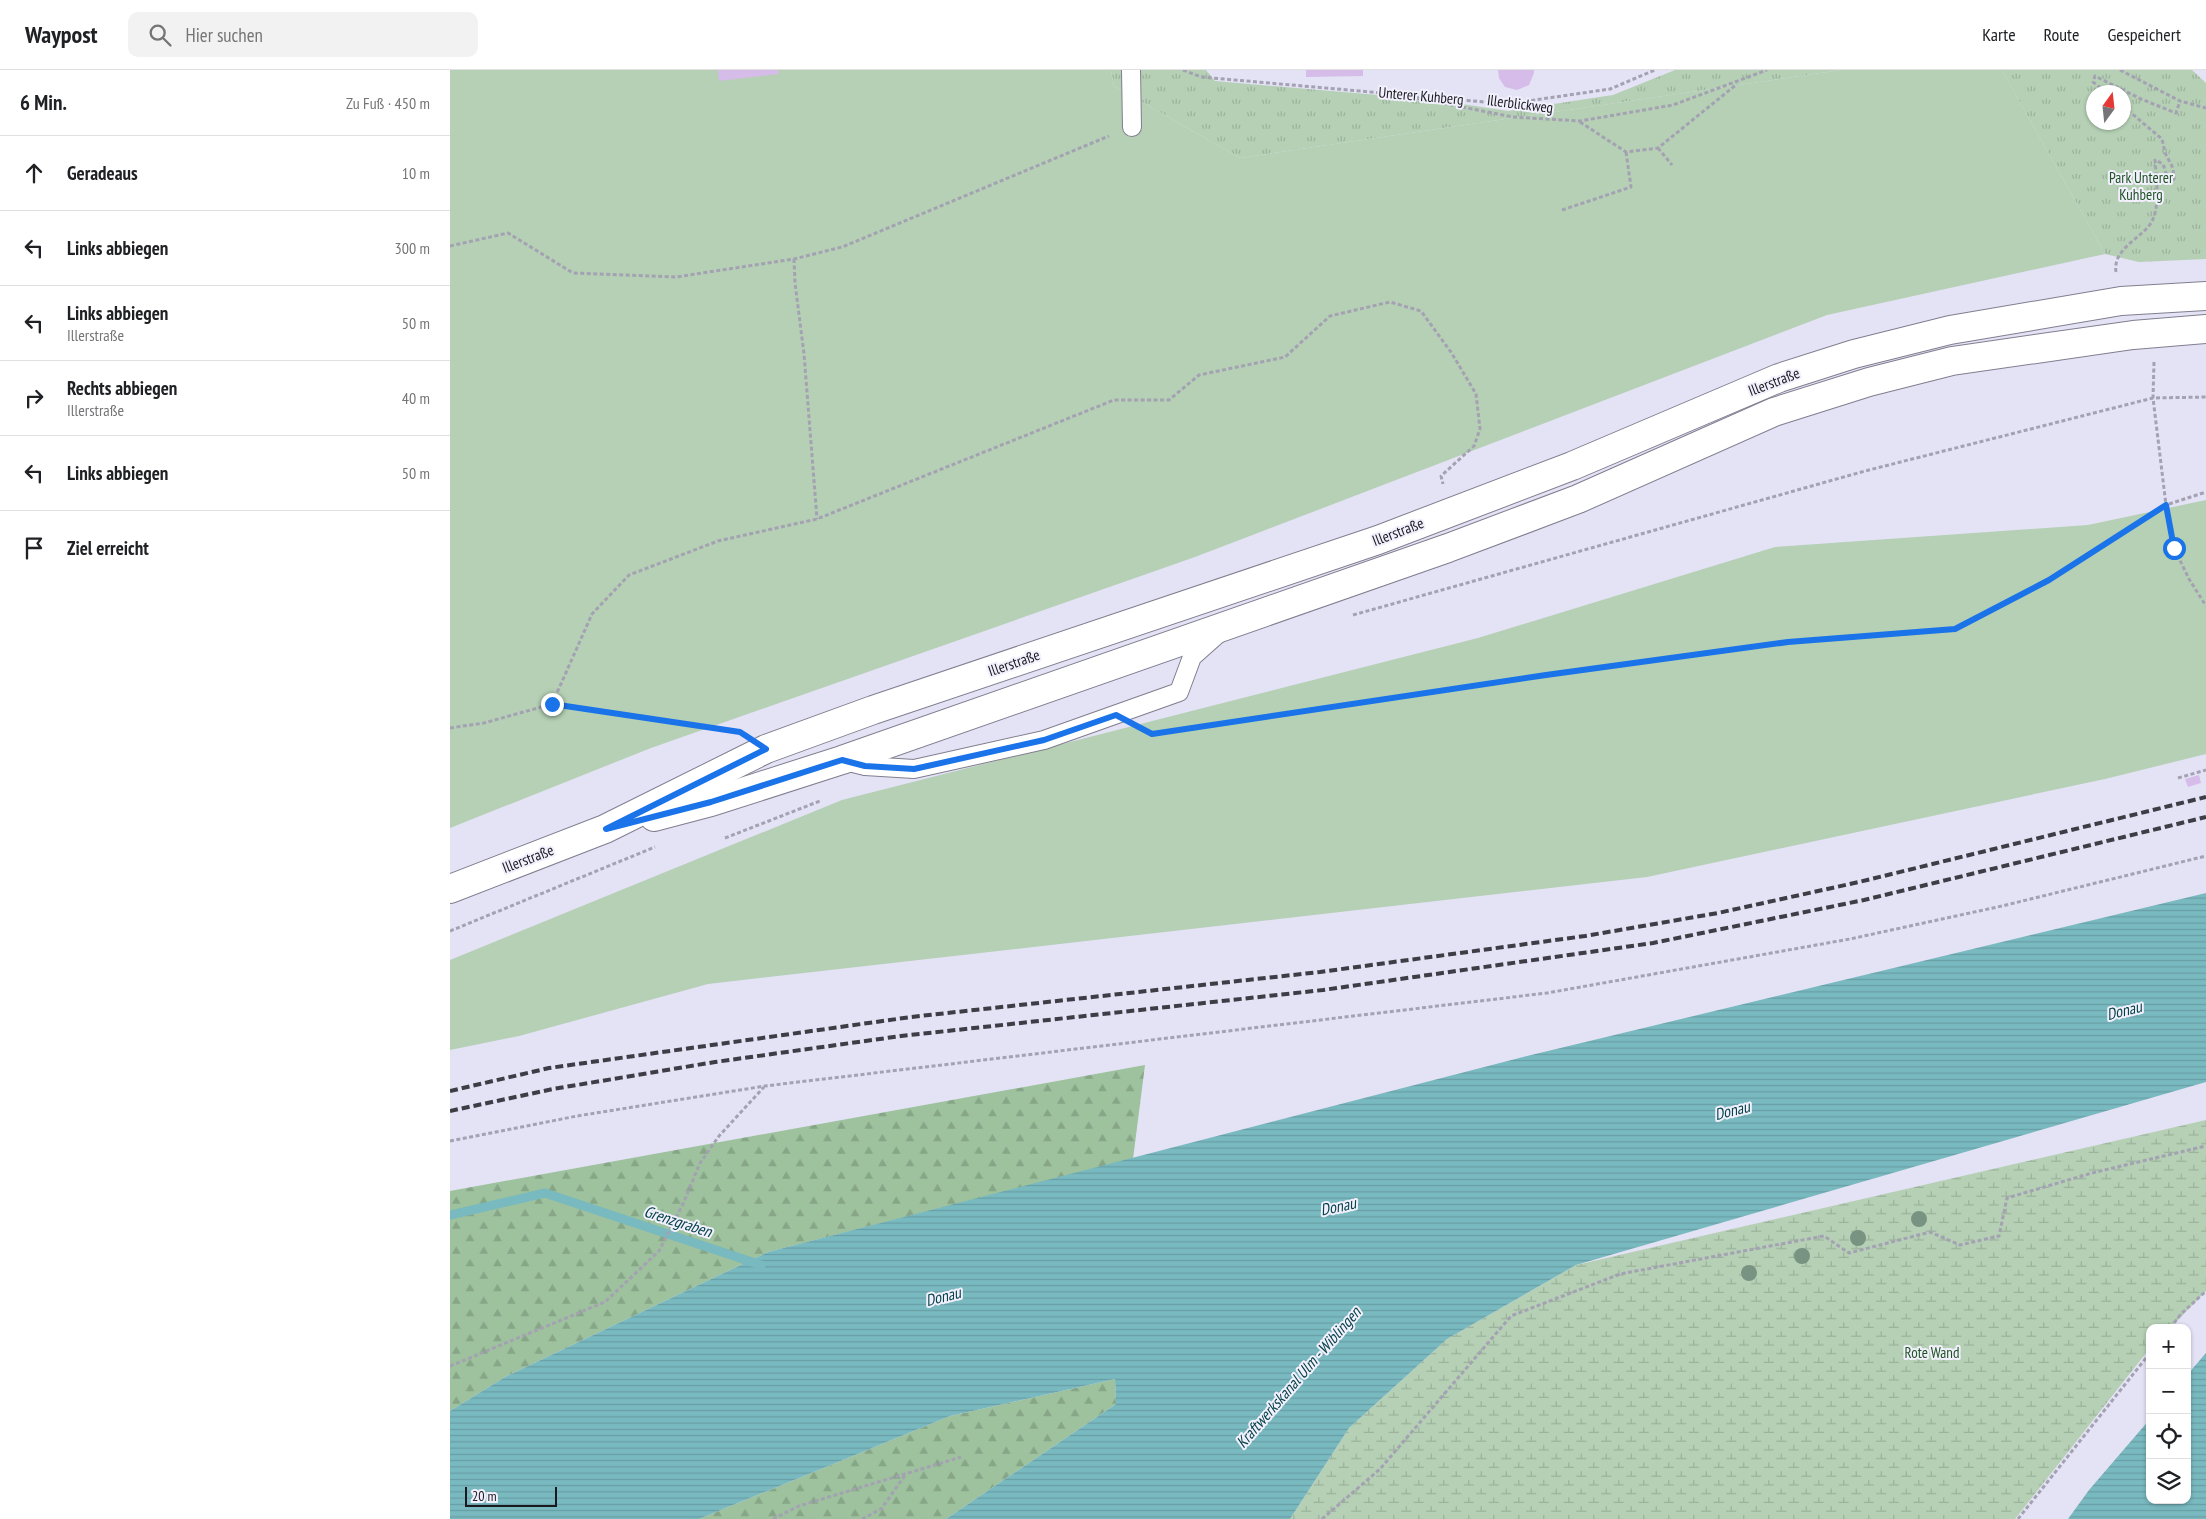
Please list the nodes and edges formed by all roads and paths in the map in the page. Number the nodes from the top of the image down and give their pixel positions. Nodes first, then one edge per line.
1 (1131, 70) edge
2 (1182, 70) edge
3 (1655, 70) edge
4 (1767, 70) edge
5 (2120, 70) edge
6 (1740, 81) junction
7 (2097, 85) edge
8 (2113, 85) edge
9 (1398, 94) junction
10 (2131, 94) edge
11 (2180, 101) junction
12 (2206, 108) edge
13 (2131, 113) edge
14 (1580, 121) junction
15 (1132, 127) joint
16 (1658, 148) junction
17 (1626, 152) junction
18 (1672, 165) dead end
19 (1562, 210) dead end
20 (450, 246) edge
21 (794, 260) junction
22 (2115, 264) dead end
23 (2206, 296) edge
24 (2206, 329) edge
25 (2154, 360) dead end
26 (2206, 397) edge
27 (2153, 398) junction
28 (1443, 484) dead end
29 (2206, 492) edge
30 (2166, 505) junction
31 (816, 519) junction
32 (2206, 606) edge
33 (1344, 618) dead end
34 (1228, 624) junction
35 (552, 704) junction
36 (1116, 715) junction
37 (450, 728) edge
38 (766, 749) junction
39 (842, 760) junction
40 (2206, 770) edge
41 (2178, 778) dead end
42 (826, 798) dead end
43 (606, 829) junction
44 (725, 838) dead end
45 (659, 846) dead end
46 (2206, 856) edge
47 (450, 889) edge
48 (450, 931) edge
49 (765, 1086) junction
50 (450, 1141) edge
51 (2206, 1146) edge
52 (2206, 1290) edge
53 (2173, 1324) edge
54 (2146, 1357) edge
55 (450, 1366) edge
56 (962, 1457) dead end
57 (906, 1473) junction
58 (772, 1519) edge
59 (862, 1519) edge
60 (1322, 1519) edge
61 (2018, 1519) edge

1 - 15 lane
2 - 9 path, Unterer Kuhberg
3 - 9 path, Unterer Kuhberg
4 - 6 path, Illerblickweg
5 - 11 path
6 - 14 path, Illerblickweg
6 - 16 path, Illerblickweg
7 - 8 path
9 - 14 path, Illerblickweg
10 - 11 path
11 - 12 path
13 - 22 path
14 - 17 path
15 - 21 path
16 - 17 path
16 - 18 path
17 - 19 path
20 - 21 path
21 - 31 path
23 - 38 main road, Illerstraße
24 - 34 main road, Illerstraße
25 - 27 path
26 - 27 path
27 - 30 path
27 - 33 path
28 - 31 path
29 - 30 path
30 - 32 path
30 - 36 path
31 - 35 path
34 - 36 lane
34 - 39 main road, Illerstraße
35 - 37 path
35 - 38 path
36 - 39 lane
38 - 43 main road, Illerstraße
39 - 43 main road, Illerstraße
40 - 41 path
42 - 44 path
43 - 47 main road, Illerstraße
45 - 48 path
46 - 49 path
49 - 50 path
49 - 55 path
51 - 60 path
52 - 53 path
54 - 61 path
56 - 57 path
57 - 58 path
57 - 59 path

